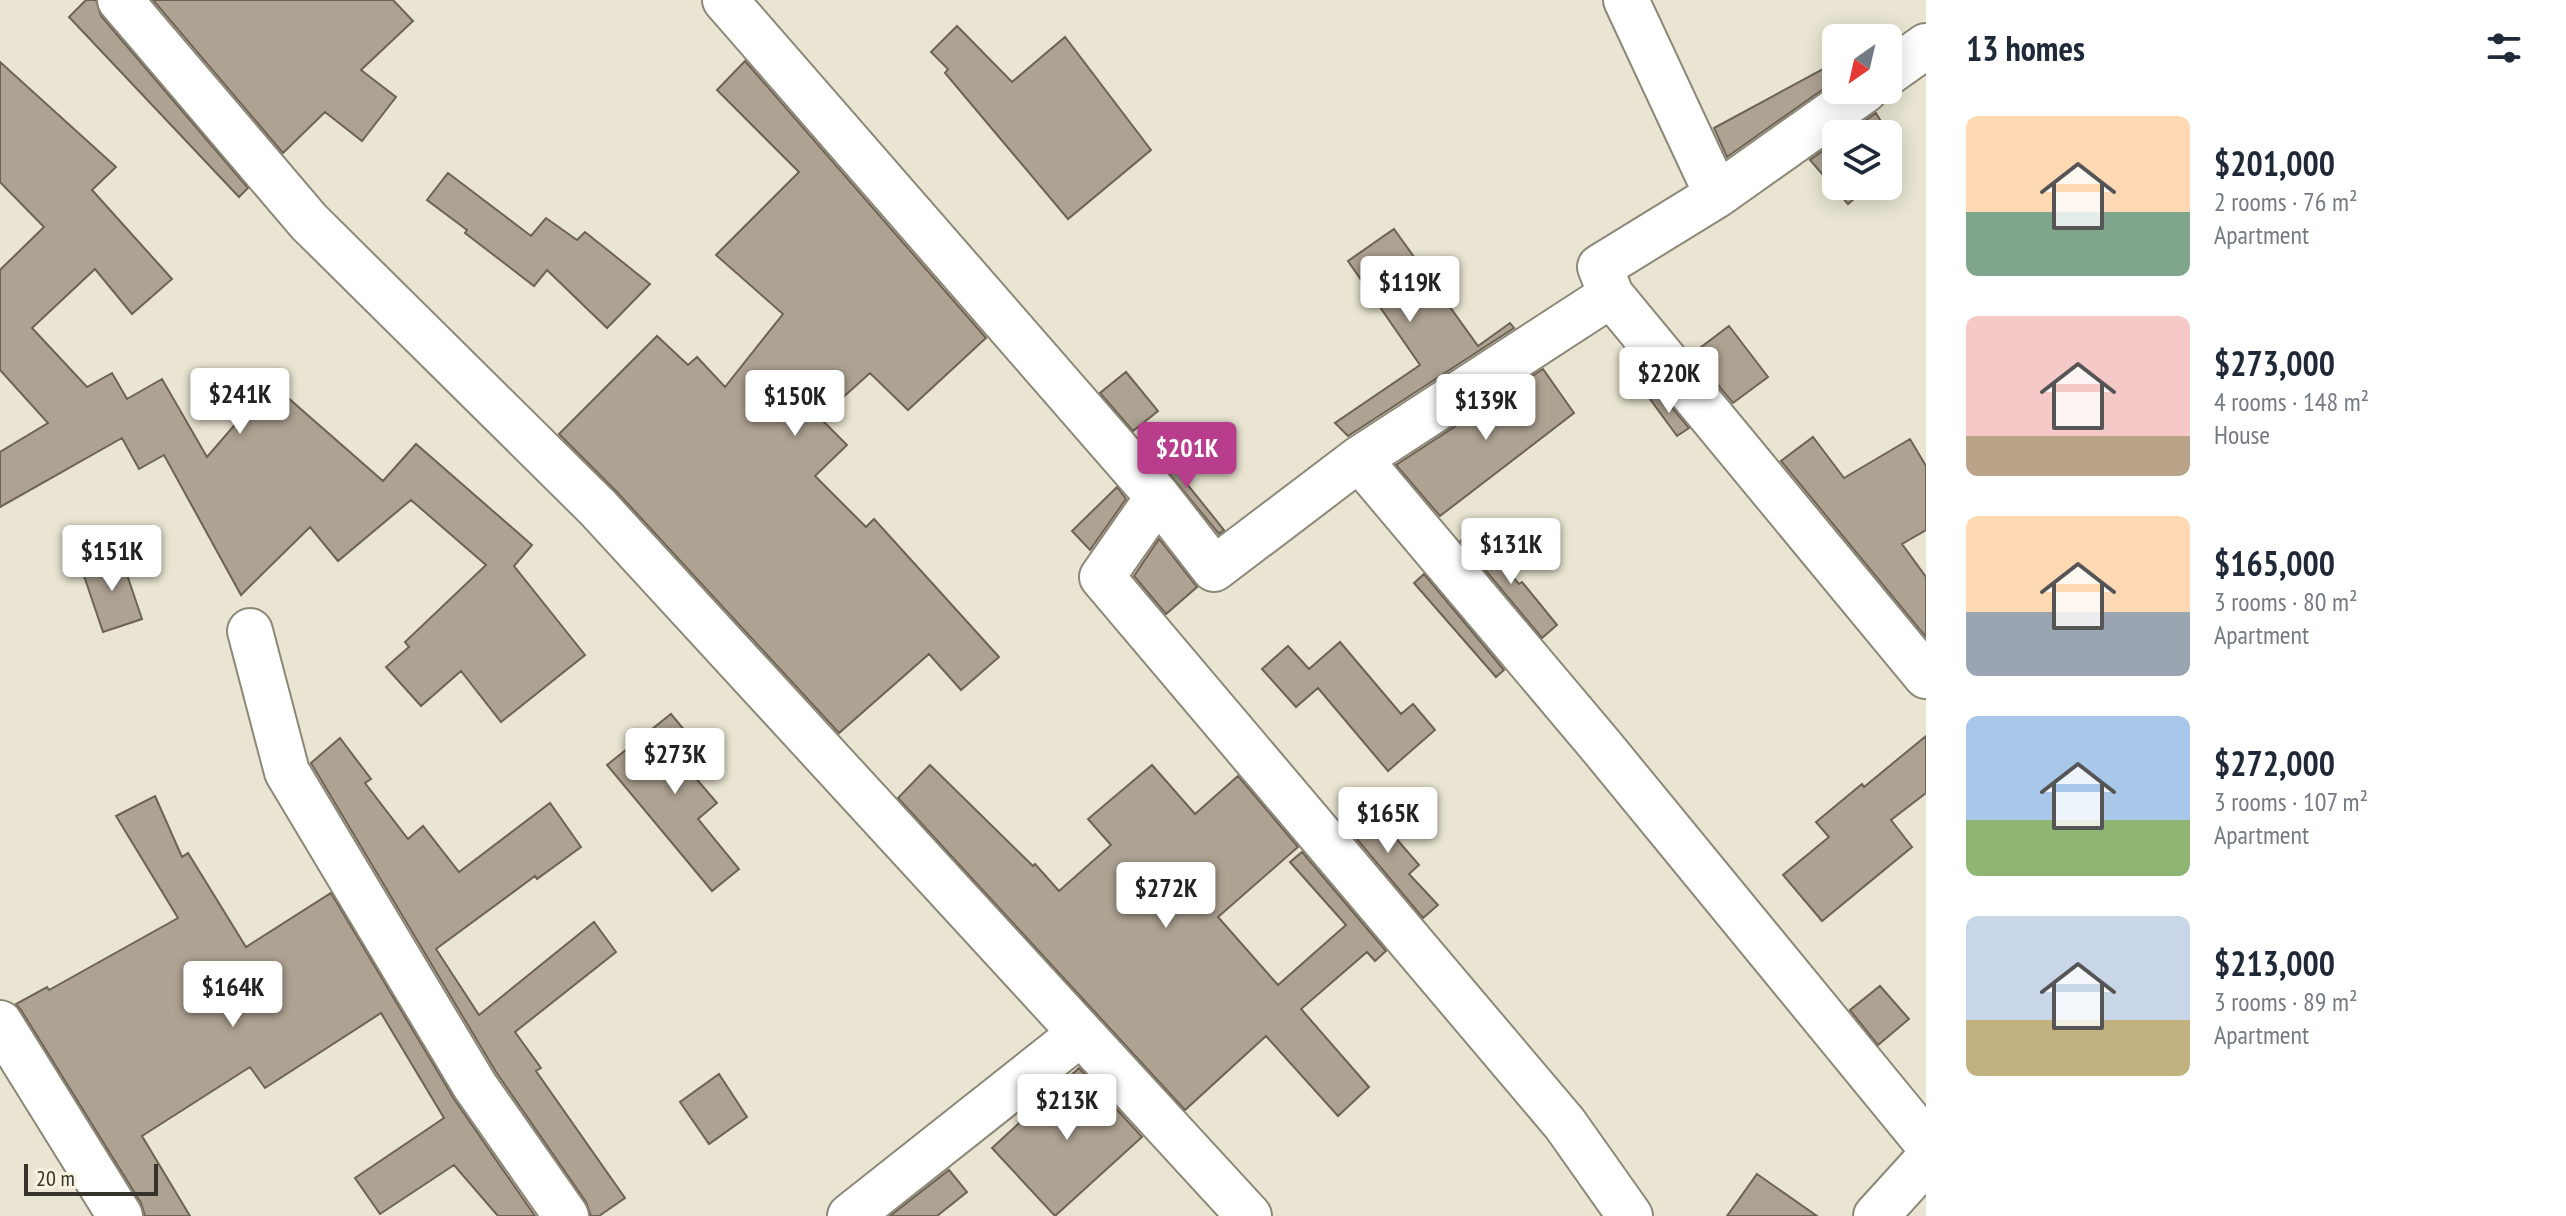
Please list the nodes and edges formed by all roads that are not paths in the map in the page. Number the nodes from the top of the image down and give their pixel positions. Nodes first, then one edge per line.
1 (120, 0) edge
2 (725, 0) edge
3 (1626, 0) edge
4 (1926, 46) edge
5 (1902, 63) edge
6 (1845, 104) edge
7 (1717, 195) junction
8 (1611, 295) junction
9 (1359, 459) junction
10 (1158, 497) junction
11 (250, 631) dead end
12 (1926, 676) edge
13 (0, 1023) edge
14 (1080, 1034) junction
15 (1926, 1142) edge
16 (1926, 1161) edge
17 (120, 1216) edge
18 (566, 1216) edge
19 (850, 1216) edge
20 (1249, 1216) edge
21 (1630, 1216) edge
22 (1876, 1216) edge

1 - 14 street
2 - 10 street
3 - 7 street
4 - 5 street
6 - 7 street
7 - 8 street
8 - 9 street
8 - 12 street
9 - 10 street
9 - 15 street
10 - 21 street
11 - 18 street
13 - 17 street
14 - 19 street
14 - 20 street
16 - 22 street

